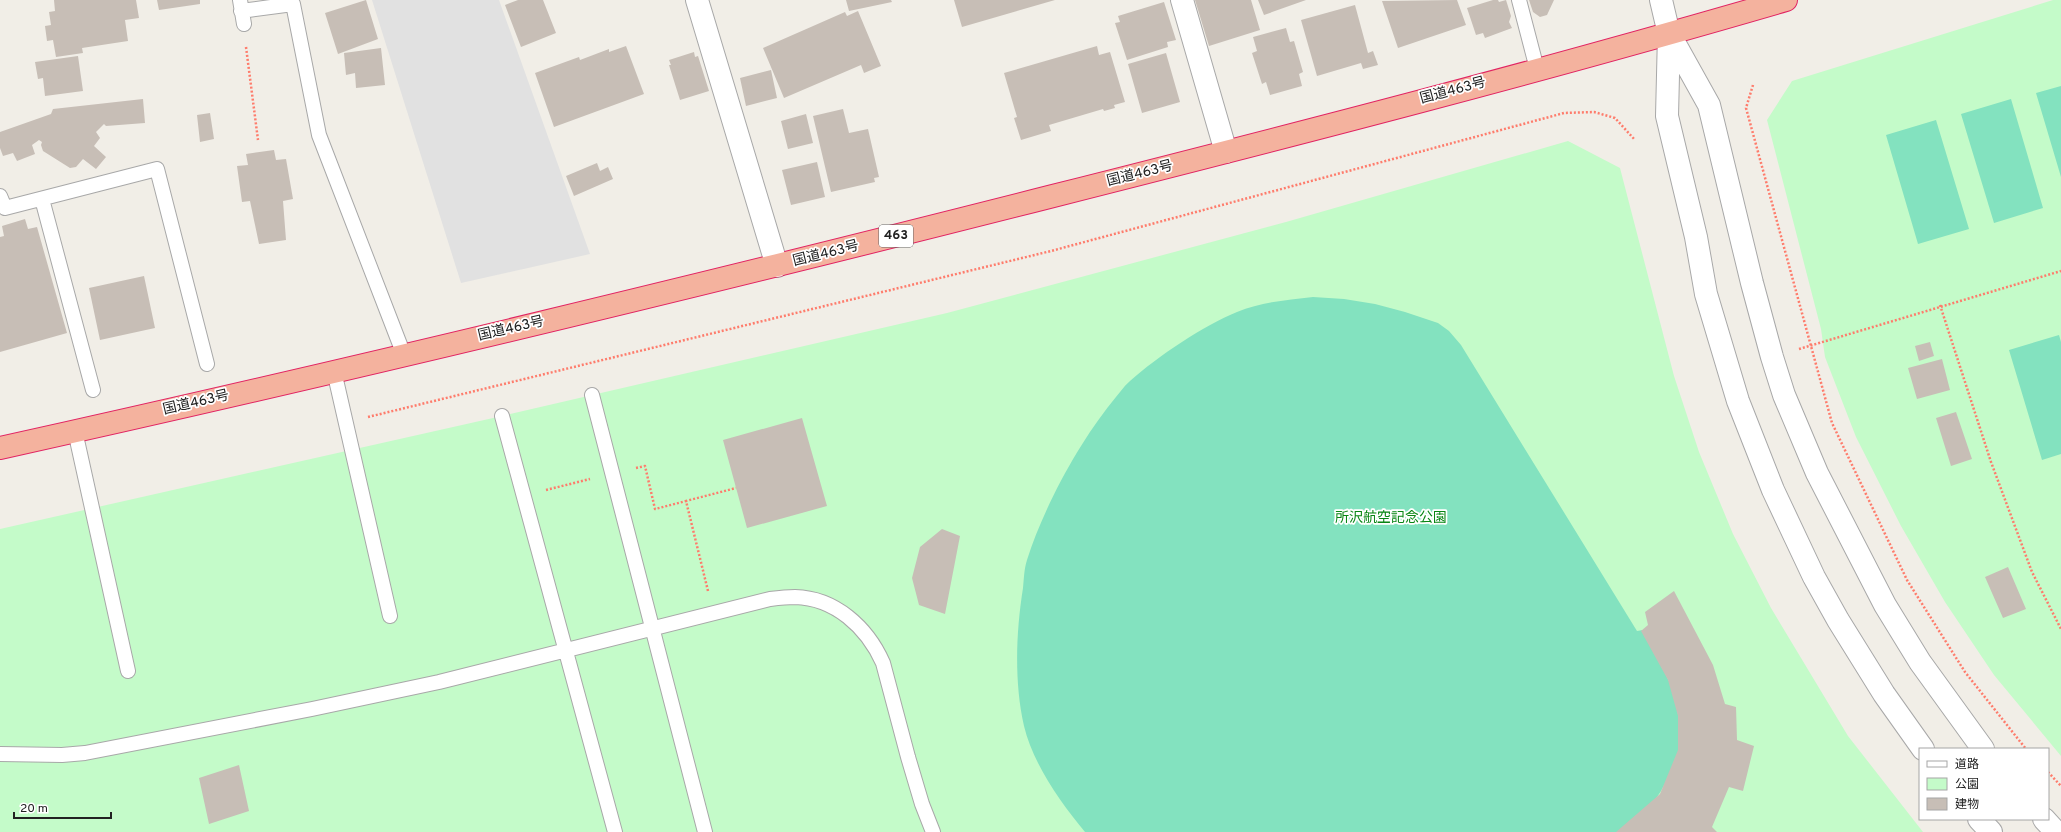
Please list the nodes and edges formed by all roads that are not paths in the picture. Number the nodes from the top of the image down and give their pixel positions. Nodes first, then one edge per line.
1 (697, 0) edge
2 (1182, 0) edge
3 (1519, 0) edge
4 (1662, 0) edge
5 (1786, 0) edge
6 (242, 12) edge
7 (1669, 34) junction
8 (1537, 69) junction
9 (1226, 152) junction
10 (0, 196) edge
11 (42, 199) junction
12 (777, 266) junction
13 (404, 355) junction
14 (207, 364) dead end
15 (334, 371) junction
16 (93, 390) dead end
17 (592, 396) dead end
18 (502, 416) dead end
19 (75, 431) junction
20 (0, 448) edge
21 (390, 616) dead end
22 (653, 628) junction
23 (566, 649) junction
24 (128, 671) dead end
25 (1922, 748) edge
26 (1982, 748) edge
27 (0, 754) edge
28 (1980, 820) edge
29 (2045, 820) edge
30 (615, 832) edge
31 (705, 832) edge
32 (933, 832) edge
33 (1991, 832) edge
34 (2056, 832) edge

1 - 12 street
2 - 9 street
3 - 8 lane
4 - 7 street
5 - 7 highway, 国道463号 / 463
6 - 13 lane
7 - 8 highway, 国道463号 / 463
7 - 25 street
7 - 26 street
8 - 9 highway, 国道463号 / 463
9 - 12 highway, 国道463号 / 463
10 - 11 lane
11 - 14 lane
11 - 16 lane
12 - 13 highway, 国道463号 / 463
13 - 15 highway, 国道463号 / 463
15 - 19 highway, 国道463号 / 463
15 - 21 lane
17 - 22 lane
18 - 23 lane
19 - 20 highway, 国道463号 / 463
19 - 24 lane
22 - 23 lane
22 - 31 lane
22 - 32 lane
23 - 27 lane
23 - 30 lane
28 - 33 street
29 - 34 street

